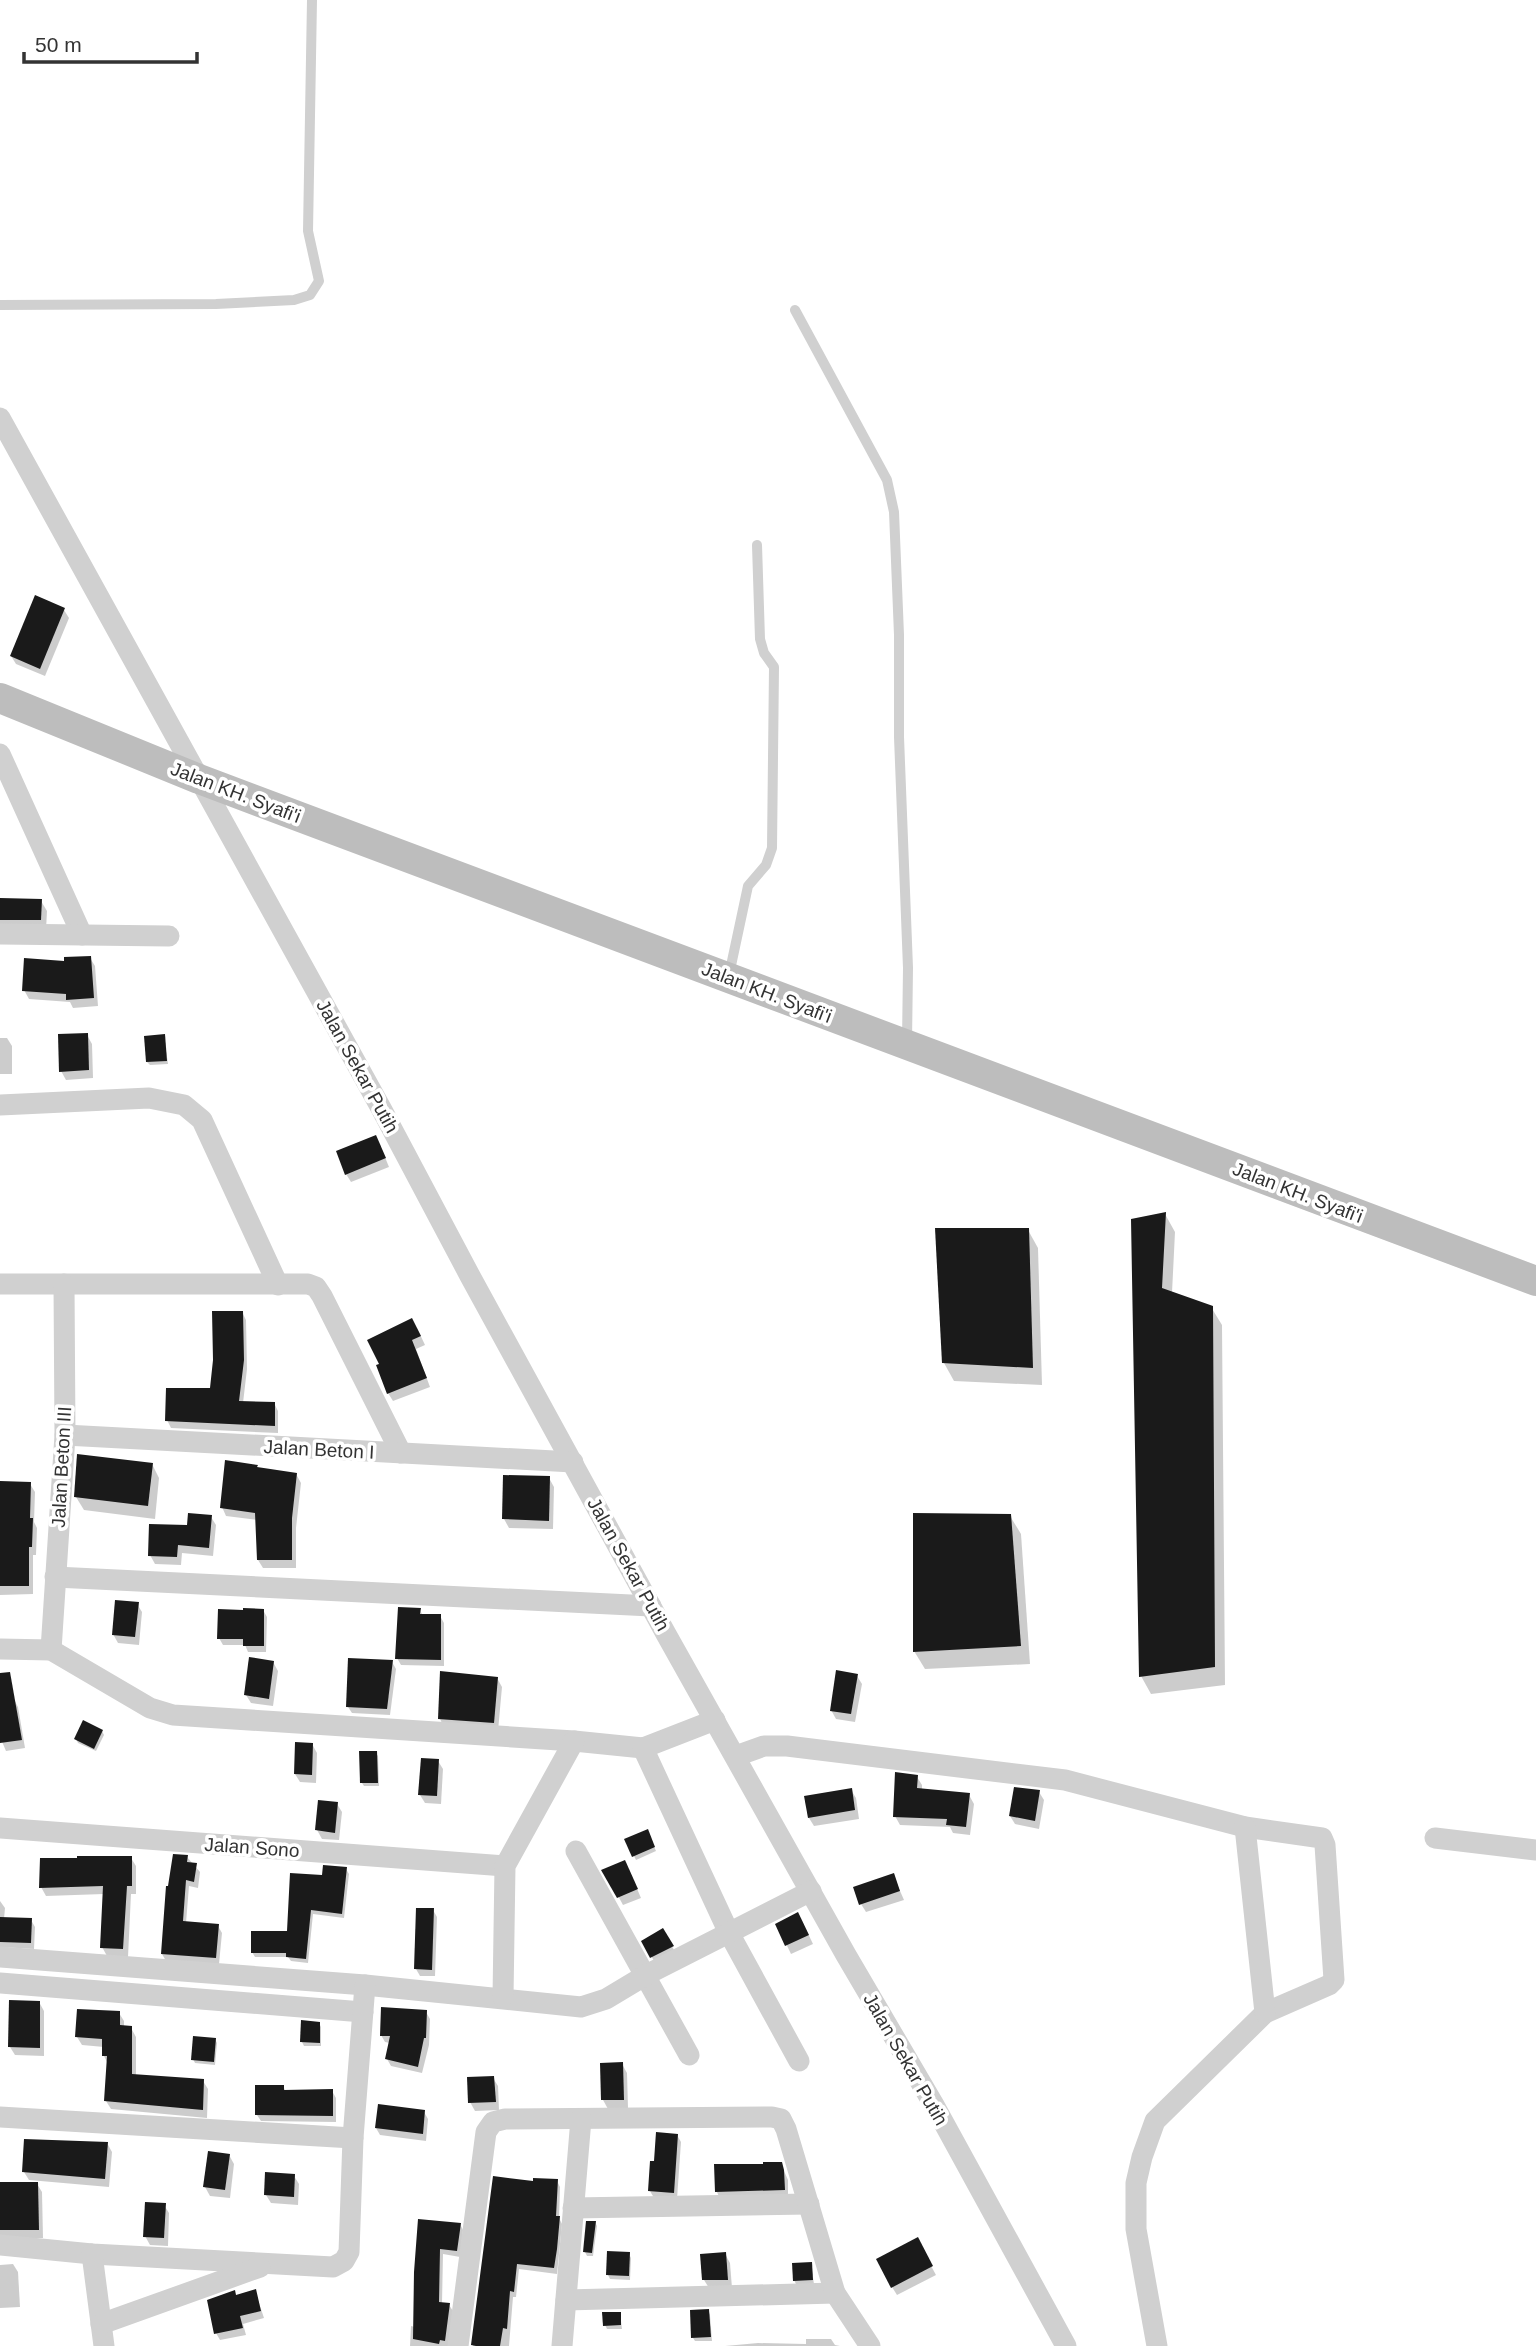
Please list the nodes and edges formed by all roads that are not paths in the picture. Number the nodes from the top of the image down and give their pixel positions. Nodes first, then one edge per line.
1 (313, 0) edge
2 (0, 305) edge
3 (795, 310) dead end
4 (0, 418) edge
5 (757, 545) dead end
6 (0, 698) edge
7 (0, 754) edge
8 (199, 779) junction
9 (0, 934) edge
10 (82, 935) junction
11 (169, 936) dead end
12 (729, 978) junction
13 (907, 1045) junction
14 (0, 1105) edge
15 (1536, 1281) edge
16 (0, 1284) edge
17 (64, 1284) junction
18 (278, 1285) junction
19 (65, 1436) junction
20 (401, 1453) junction
21 (573, 1462) junction
22 (55, 1577) junction
23 (651, 1606) junction
24 (8, 1650) edge
25 (51, 1650) junction
26 (0, 1666) edge
27 (715, 1720) junction
28 (576, 1741) junction
29 (643, 1748) junction
30 (736, 1756) junction
31 (1245, 1827) junction
32 (0, 1828) edge
33 (1435, 1838) dead end
34 (1536, 1850) edge
35 (576, 1851) dead end
36 (505, 1866) junction
37 (811, 1891) junction
38 (729, 1933) junction
39 (0, 1957) edge
40 (646, 1975) junction
41 (0, 1983) edge
42 (365, 1985) junction
43 (503, 1997) junction
44 (363, 2012) junction
45 (1265, 2013) junction
46 (689, 2055) dead end
47 (799, 2061) dead end
48 (0, 2118) edge
49 (580, 2119) junction
50 (353, 2138) junction
51 (809, 2204) junction
52 (573, 2208) junction
53 (0, 2245) edge
54 (92, 2254) junction
55 (269, 2264) junction
56 (835, 2293) junction
57 (566, 2300) junction
58 (101, 2324) junction
59 (104, 2346) edge
60 (458, 2346) edge
61 (562, 2346) edge
62 (870, 2346) edge
63 (1066, 2346) edge
64 (1157, 2346) edge

1 - 2 lane
3 - 13 lane
4 - 8 street, Jalan Sekar Putih
5 - 12 lane
6 - 8 main road, Jalan KH. Syafi'i
7 - 10 street
8 - 12 main road, Jalan KH. Syafi'i
8 - 21 street, Jalan Sekar Putih
9 - 10 street
10 - 11 street
12 - 13 main road, Jalan KH. Syafi'i
13 - 15 main road, Jalan KH. Syafi'i
14 - 18 street
16 - 17 street
17 - 18 street
17 - 19 street, Jalan Beton III
18 - 20 street
19 - 20 street, Jalan Beton I
19 - 22 street, Jalan Beton III
20 - 21 street, Jalan Beton I
21 - 23 street, Jalan Sekar Putih
22 - 23 street
22 - 25 street, Jalan Beton III
23 - 27 street, Jalan Sekar Putih
24 - 25 street
24 - 26 street
25 - 28 street
27 - 29 street
27 - 30 street, Jalan Sekar Putih
28 - 29 street
28 - 36 street
29 - 38 street
30 - 31 street
30 - 37 street, Jalan Sekar Putih
31 - 45 street
31 - 45 street
32 - 36 street, Jalan Sono
33 - 34 street
35 - 40 street
36 - 43 street
37 - 38 street
37 - 63 street, Jalan Sekar Putih
38 - 40 street
38 - 47 street
39 - 42 street
40 - 43 street
40 - 46 street
41 - 44 street
42 - 43 street
42 - 44 street
44 - 50 street
45 - 64 street
48 - 50 street
49 - 51 street
49 - 52 street
49 - 60 street
50 - 55 street
51 - 52 street
51 - 56 street
52 - 57 street
53 - 54 street
54 - 55 street
54 - 58 street
55 - 58 street
56 - 57 street
56 - 62 street
57 - 61 street
58 - 59 street

